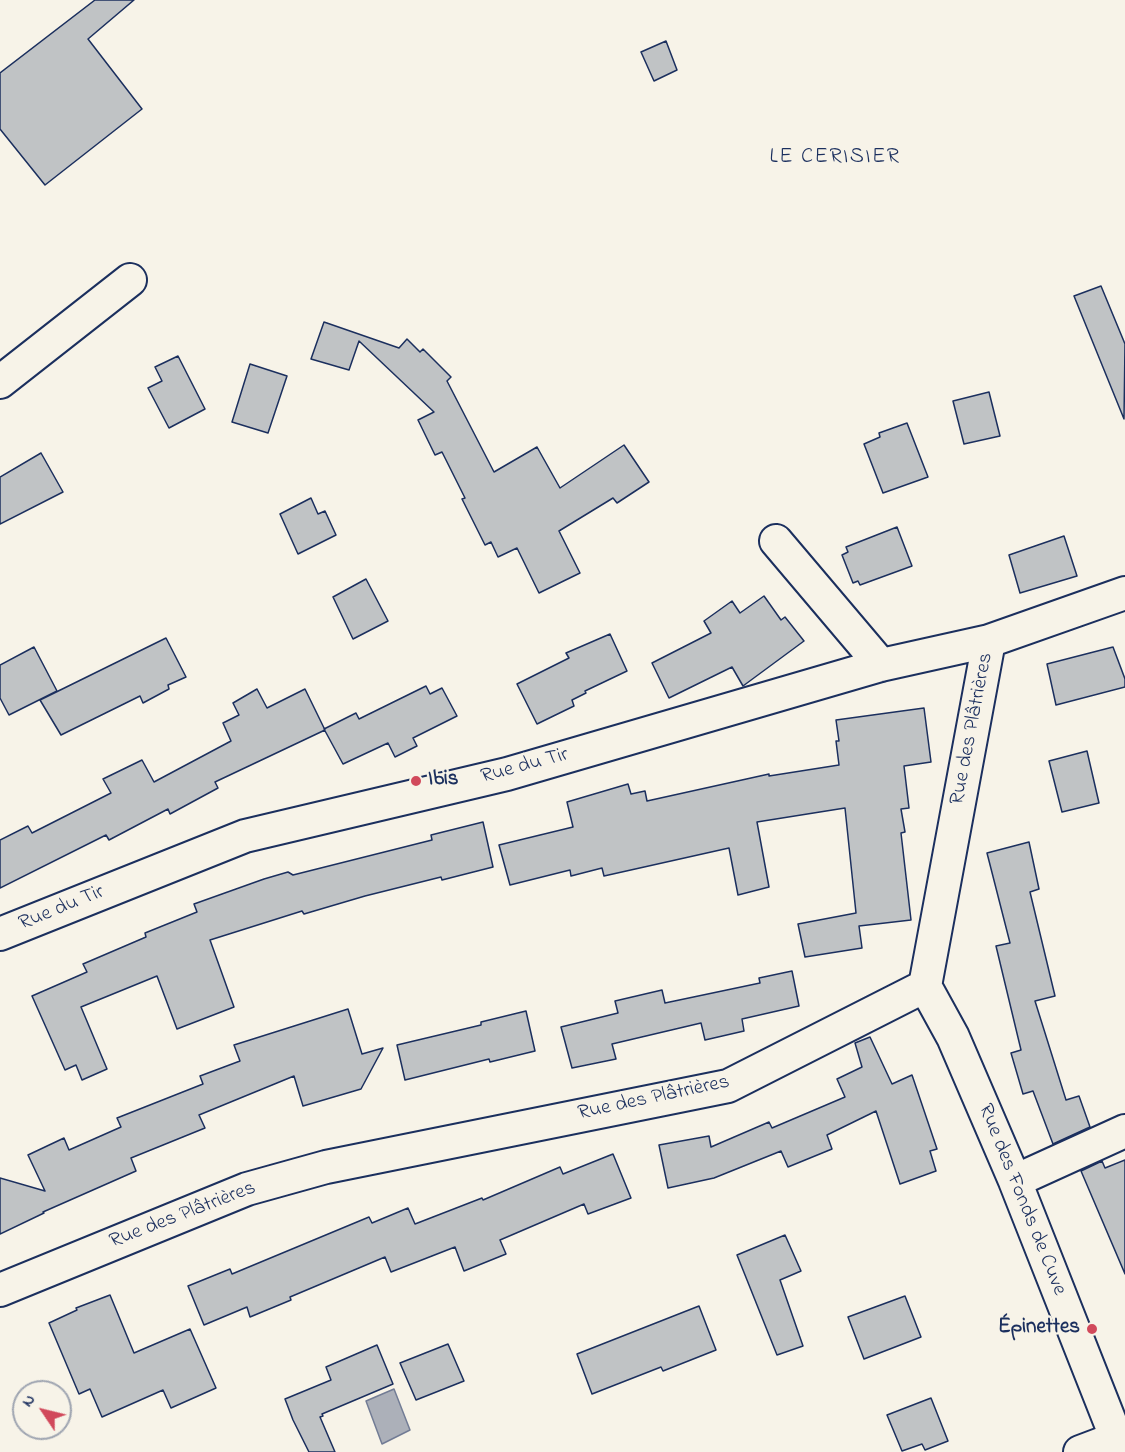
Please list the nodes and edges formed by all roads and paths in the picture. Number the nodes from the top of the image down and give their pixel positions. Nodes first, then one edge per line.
1 (130, 280) dead end
2 (0, 382) edge
3 (776, 541) dead end
4 (1125, 593) edge
5 (989, 641) junction
6 (881, 665) junction
7 (0, 934) edge
8 (925, 986) junction
9 (1125, 1131) edge
10 (1015, 1181) junction
11 (0, 1290) edge
12 (1121, 1442) edge
13 (1080, 1452) edge

1 - 2 street
3 - 6 street
4 - 5 street, Rue des Plâtrières
5 - 6 street, Rue du Tir
5 - 8 street, Rue des Plâtrières
6 - 7 street, Rue du Tir
8 - 10 street, Rue des Fonds de Cuve
8 - 11 street, Rue des Plâtrières
9 - 10 street
10 - 12 street, Rue des Fonds de Cuve
12 - 13 street

